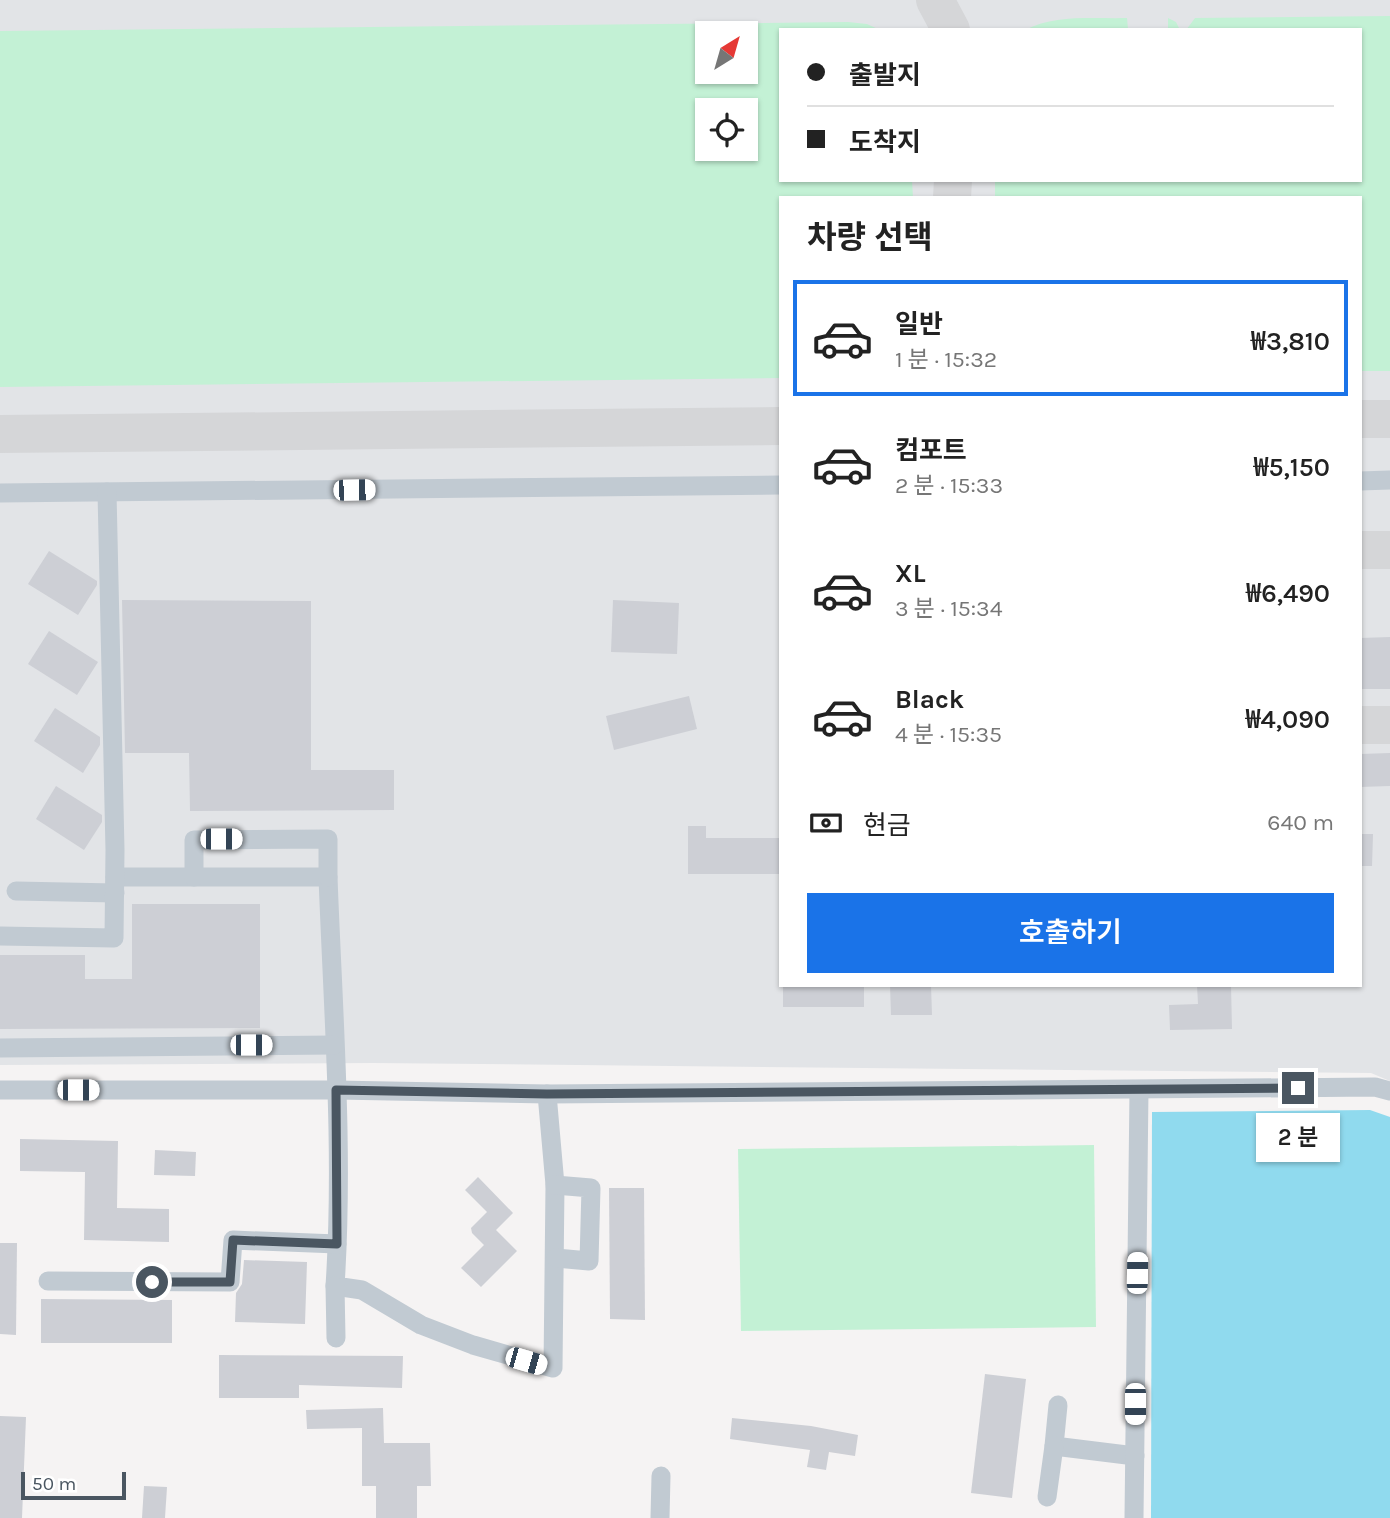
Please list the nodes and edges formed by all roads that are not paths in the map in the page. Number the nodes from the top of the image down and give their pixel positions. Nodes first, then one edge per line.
1 (1390, 480) edge
2 (1362, 481) edge
3 (779, 485) edge
4 (107, 492) junction
5 (0, 494) edge
6 (194, 877) junction
7 (328, 877) junction
8 (115, 885) junction
9 (16, 891) dead end
10 (0, 936) edge
11 (334, 1045) junction
12 (0, 1048) edge
13 (0, 1090) edge
14 (336, 1090) junction
15 (1139, 1090) junction
16 (1390, 1091) edge
17 (547, 1094) junction
18 (555, 1185) junction
19 (337, 1244) junction
20 (556, 1258) junction
21 (48, 1282) dead end
22 (335, 1286) junction
23 (336, 1338) dead end
24 (1058, 1405) dead end
25 (1054, 1446) junction
26 (1135, 1456) junction
27 (661, 1476) dead end
28 (1047, 1497) dead end
29 (660, 1518) edge
30 (1134, 1518) edge

1 - 2 street
3 - 4 street
4 - 5 street
4 - 8 street
6 - 7 street
6 - 7 street
6 - 8 street
7 - 11 street
8 - 9 street
8 - 10 street
11 - 12 street
11 - 14 street
13 - 14 street
14 - 17 street
14 - 19 street
15 - 16 street
15 - 17 street
15 - 26 street
17 - 18 street
18 - 20 street
18 - 20 street
19 - 21 street
19 - 22 street
20 - 22 street
22 - 23 street
24 - 25 street
25 - 26 street
25 - 28 street
26 - 30 street
27 - 29 street

